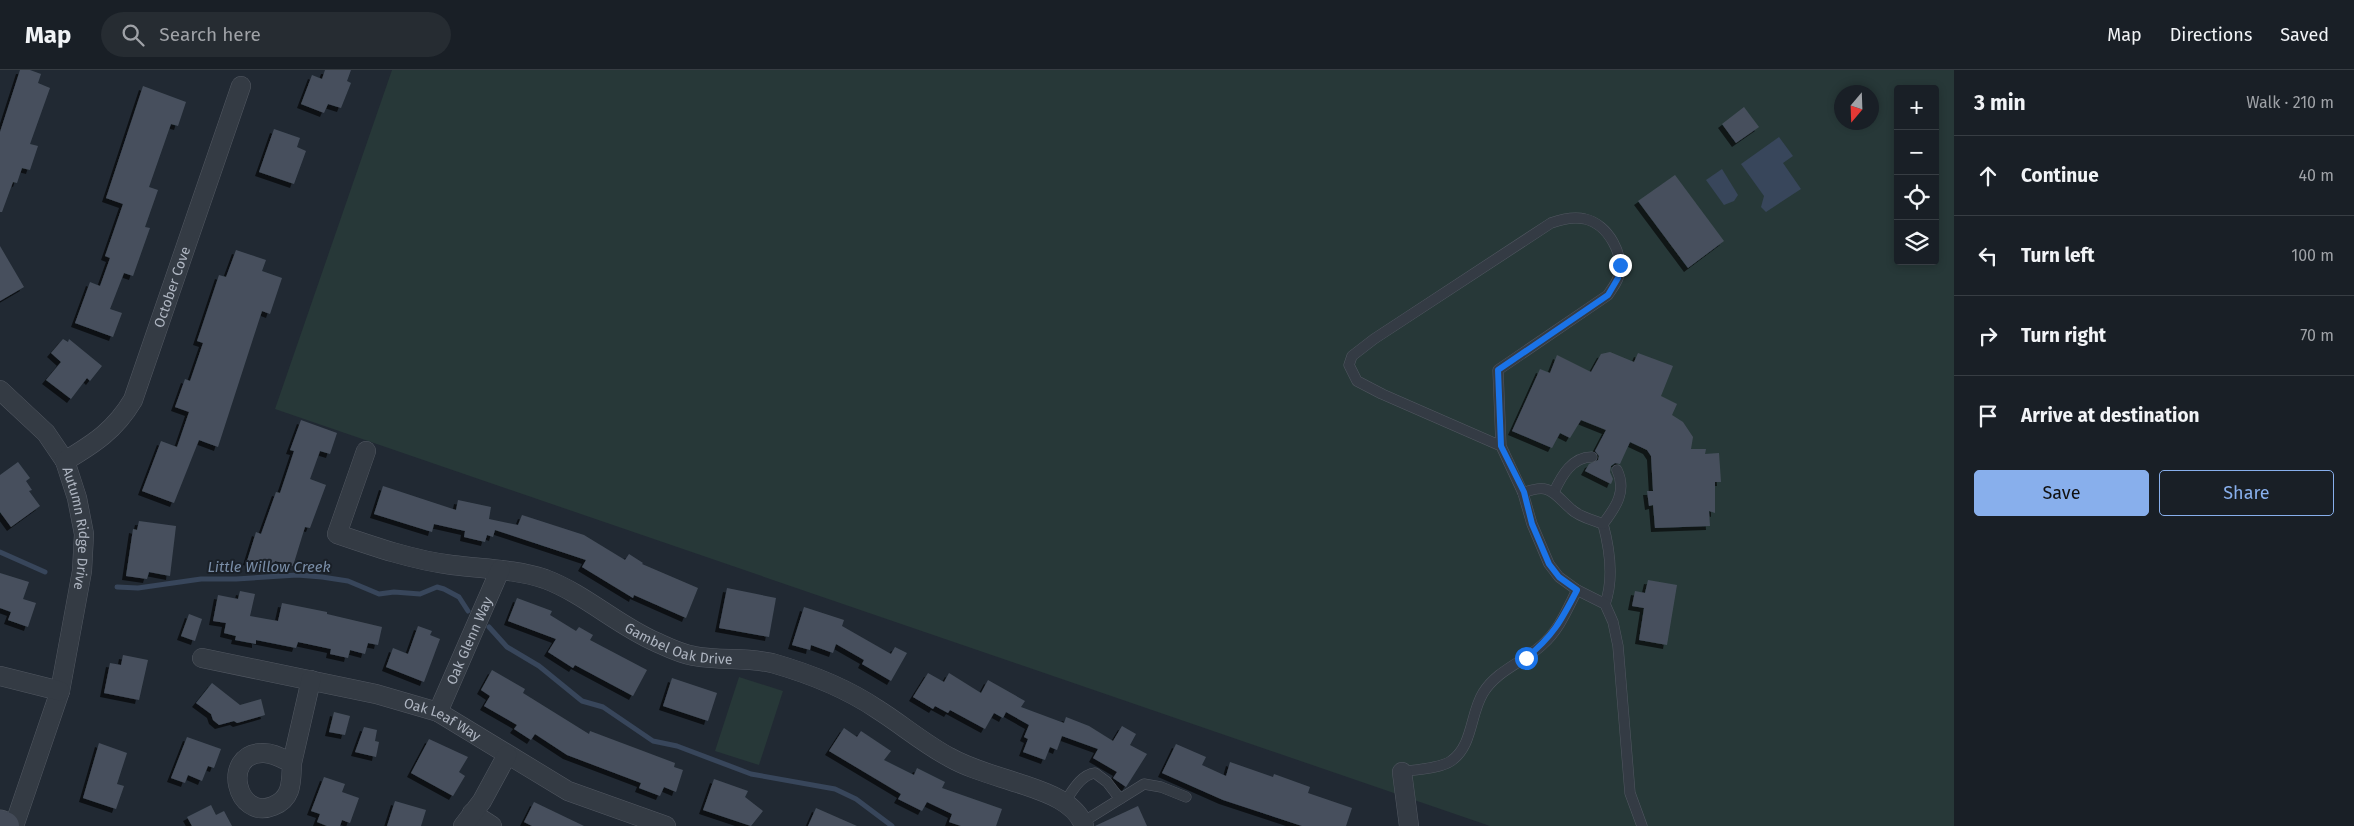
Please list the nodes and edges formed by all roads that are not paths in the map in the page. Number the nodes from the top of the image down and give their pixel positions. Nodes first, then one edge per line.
1 (241, 86) dead end
2 (0, 390) edge
3 (1501, 446) junction
4 (366, 451) dead end
5 (1592, 457) dead end
6 (66, 461) junction
7 (1617, 470) dead end
8 (1524, 492) junction
9 (1554, 492) junction
10 (1603, 524) junction
11 (500, 570) junction
12 (1577, 590) junction
13 (1605, 604) junction
14 (202, 658) dead end
15 (0, 676) edge
16 (311, 680) junction
17 (60, 692) junction
18 (438, 712) junction
19 (507, 755) junction
20 (292, 763) dead end
21 (1402, 772) joint
22 (1186, 797) dead end
23 (1120, 799) junction
24 (1064, 803) junction
25 (468, 819) edge
26 (0, 824) edge
27 (1084, 824) edge
28 (5, 826) edge
29 (14, 826) edge
30 (492, 826) edge
31 (666, 826) edge
32 (1408, 826) edge
33 (1642, 826) edge

1 - 6 street, October Cove
2 - 6 street, Autumn Ridge Drive
3 - 3 lane
3 - 8 lane
4 - 11 street, Gambel Oak Drive
5 - 9 lane
6 - 17 street, Autumn Ridge Drive
7 - 10 lane
8 - 9 lane
8 - 12 lane
9 - 10 lane
10 - 13 lane
11 - 18 street, Oak Glenn Way
11 - 24 street, Gambel Oak Drive
12 - 13 lane
12 - 21 lane
13 - 33 lane
14 - 16 street, Oak Leaf Way
15 - 17 street
16 - 18 street, Oak Leaf Way
16 - 20 street
17 - 29 street, Autumn Ridge Drive
18 - 19 street, Oak Leaf Way
19 - 25 street
19 - 31 street, Oak Leaf Way
21 - 32 street
22 - 23 lane
23 - 24 lane
23 - 27 lane
24 - 27 street, Gambel Oak Drive
25 - 30 street
26 - 28 main road

